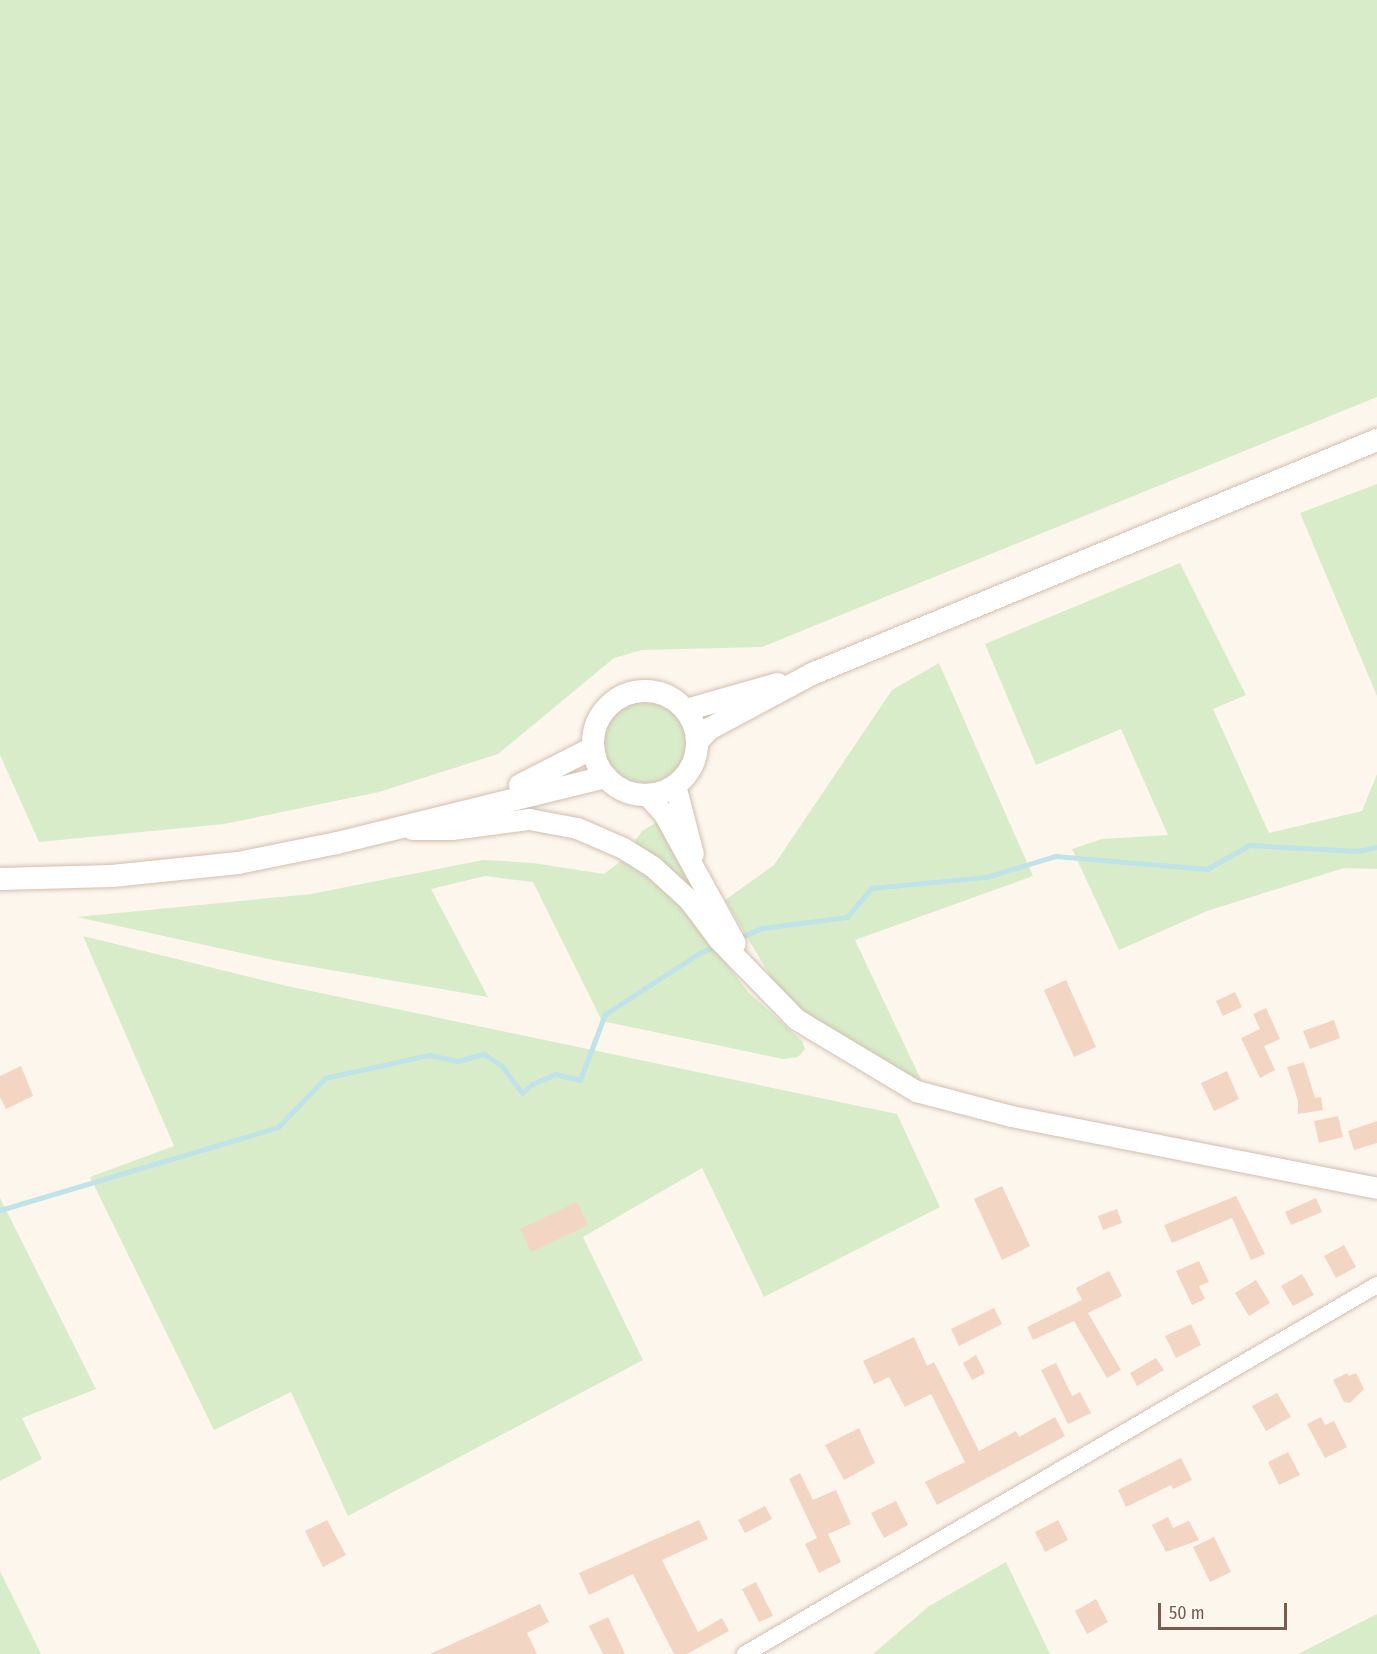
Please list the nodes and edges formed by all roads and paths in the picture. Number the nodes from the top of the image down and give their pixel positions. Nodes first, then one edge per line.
1 (1377, 440) edge
2 (812, 674) junction
3 (686, 710) junction
4 (697, 742) junction
5 (593, 748) junction
6 (606, 777) junction
7 (675, 785) junction
8 (647, 795) junction
9 (473, 807) junction
10 (394, 830) junction
11 (698, 873) junction
12 (0, 879) edge
13 (728, 941) junction
14 (1377, 1188) edge
15 (1377, 1285) edge
16 (745, 1654) edge

1 - 2 main road
2 - 3 main road
2 - 4 main road
3 - 4 main road
3 - 5 main road
4 - 7 main road
5 - 6 main road
5 - 9 main road
6 - 8 main road
6 - 9 main road
7 - 8 main road
7 - 11 street
8 - 11 street
9 - 10 main road
10 - 12 main road
10 - 13 street
11 - 13 street
13 - 14 street
15 - 16 street

